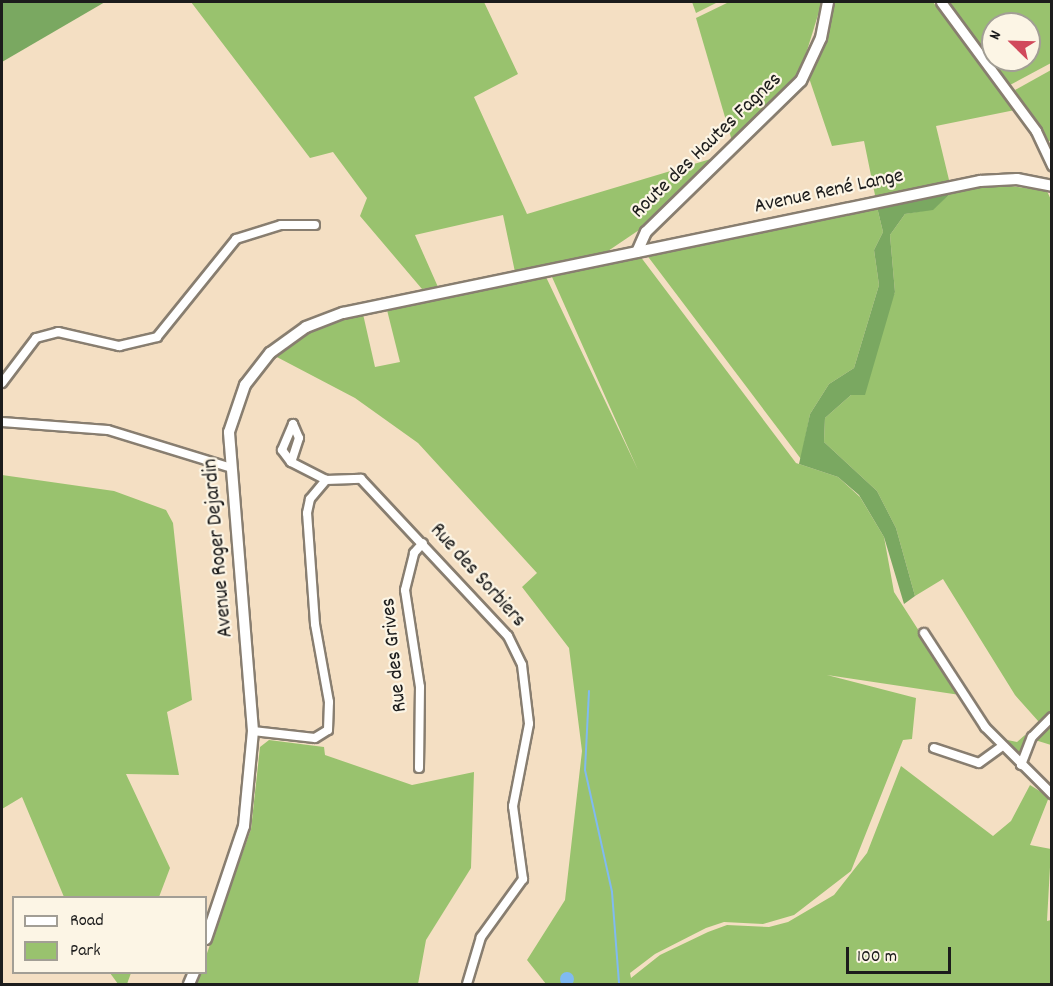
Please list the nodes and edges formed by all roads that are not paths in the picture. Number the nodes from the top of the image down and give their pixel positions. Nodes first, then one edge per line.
1 (828, 2) edge
2 (941, 2) edge
3 (1052, 166) edge
4 (1052, 186) edge
5 (315, 225) dead end
6 (637, 252) junction
7 (616, 256) joint
8 (2, 383) edge
9 (2, 422) edge
10 (291, 462) dead end
11 (228, 468) junction
12 (326, 480) junction
13 (423, 543) junction
14 (924, 633) dead end
15 (1052, 717) edge
16 (253, 731) junction
17 (1002, 746) junction
18 (934, 748) dead end
19 (1021, 765) junction
20 (419, 768) dead end
21 (1052, 794) edge
22 (207, 936) edge
23 (467, 984) edge

1 - 6 main road, Route des Hautes Fagnes
2 - 3 street
4 - 6 main road, Avenue René Lange
5 - 8 street
6 - 7 main road, Avenue René Lange
7 - 11 main road, Avenue Roger Dejardin
9 - 11 street
10 - 12 street, Rue des Sorbiers
11 - 16 main road, Avenue Roger Dejardin
12 - 13 street, Rue des Sorbiers
12 - 16 street
13 - 20 street, Rue des Grives
13 - 23 street, Rue des Sorbiers
14 - 17 street
15 - 19 street
16 - 22 main road, Avenue Roger Dejardin
17 - 18 street
17 - 19 street
19 - 21 street

